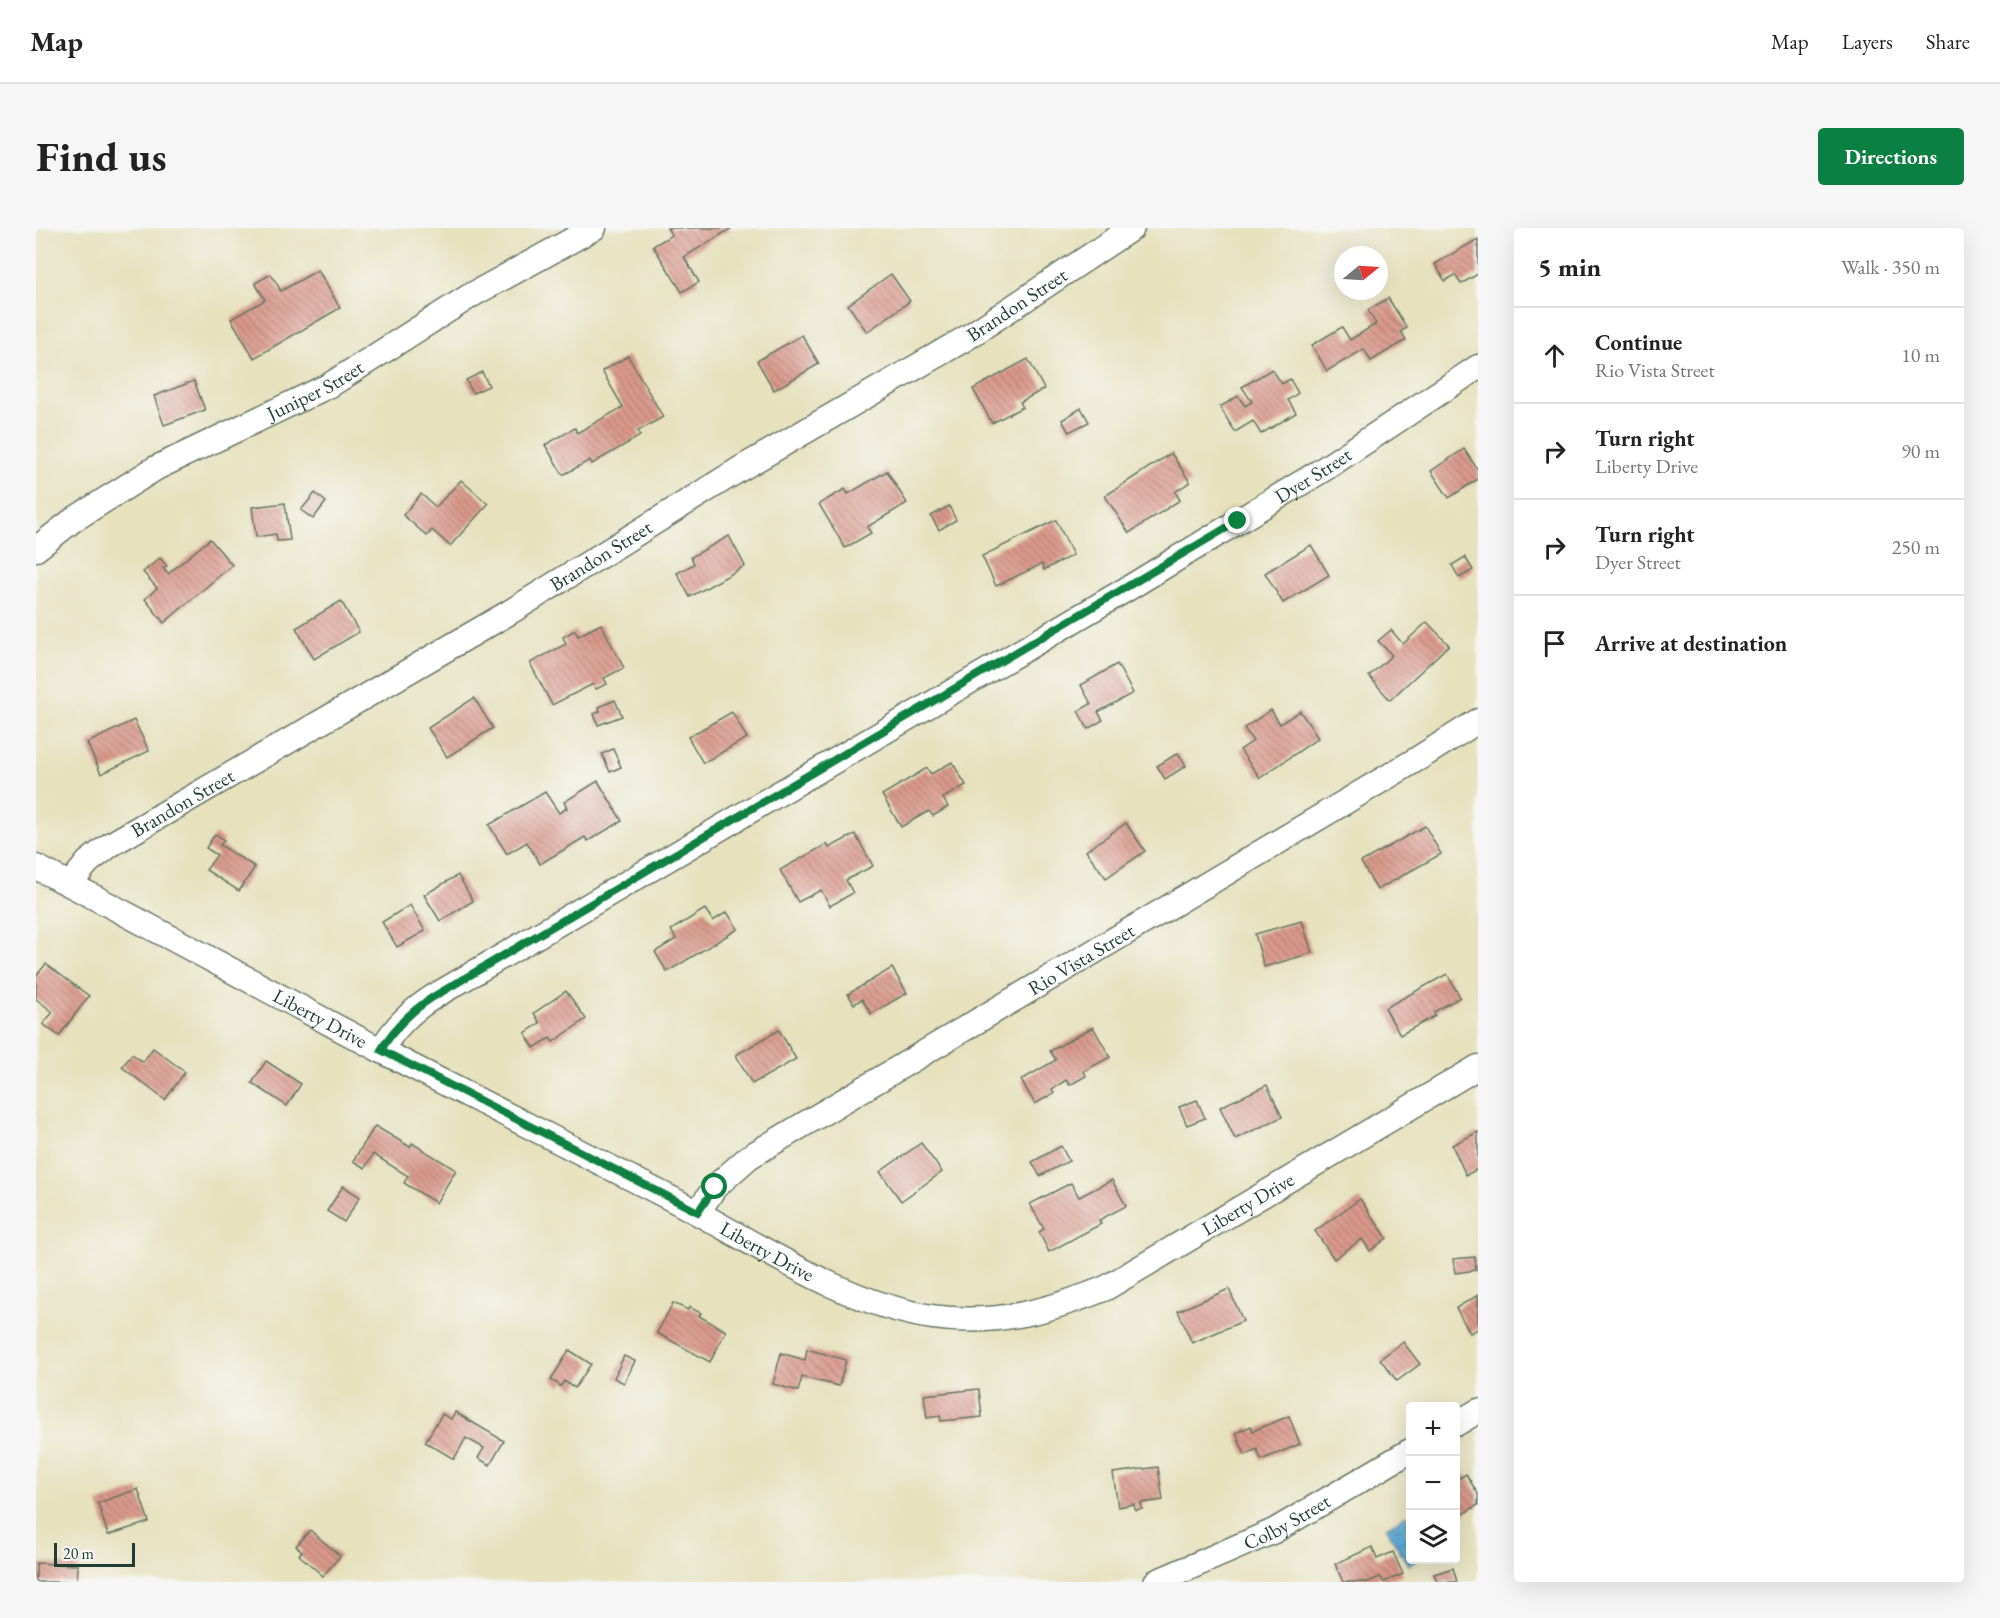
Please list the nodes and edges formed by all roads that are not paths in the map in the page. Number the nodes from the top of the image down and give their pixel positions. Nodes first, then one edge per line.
1 (594, 228) edge
2 (1132, 228) edge
3 (1478, 367) edge
4 (36, 549) edge
5 (1478, 721) edge
6 (36, 867) edge
7 (70, 884) junction
8 (381, 1050) junction
9 (1478, 1067) edge
10 (698, 1212) junction
11 (1478, 1411) edge
12 (1460, 1421) edge
13 (1406, 1453) edge
14 (1156, 1582) edge

1 - 4 street, Juniper Street
2 - 7 street, Brandon Street
3 - 8 street, Dyer Street
5 - 10 street, Rio Vista Street
6 - 7 street, Liberty Drive
7 - 8 street, Liberty Drive
8 - 10 street, Liberty Drive
9 - 10 street, Liberty Drive
11 - 12 street
13 - 14 street, Colby Street

